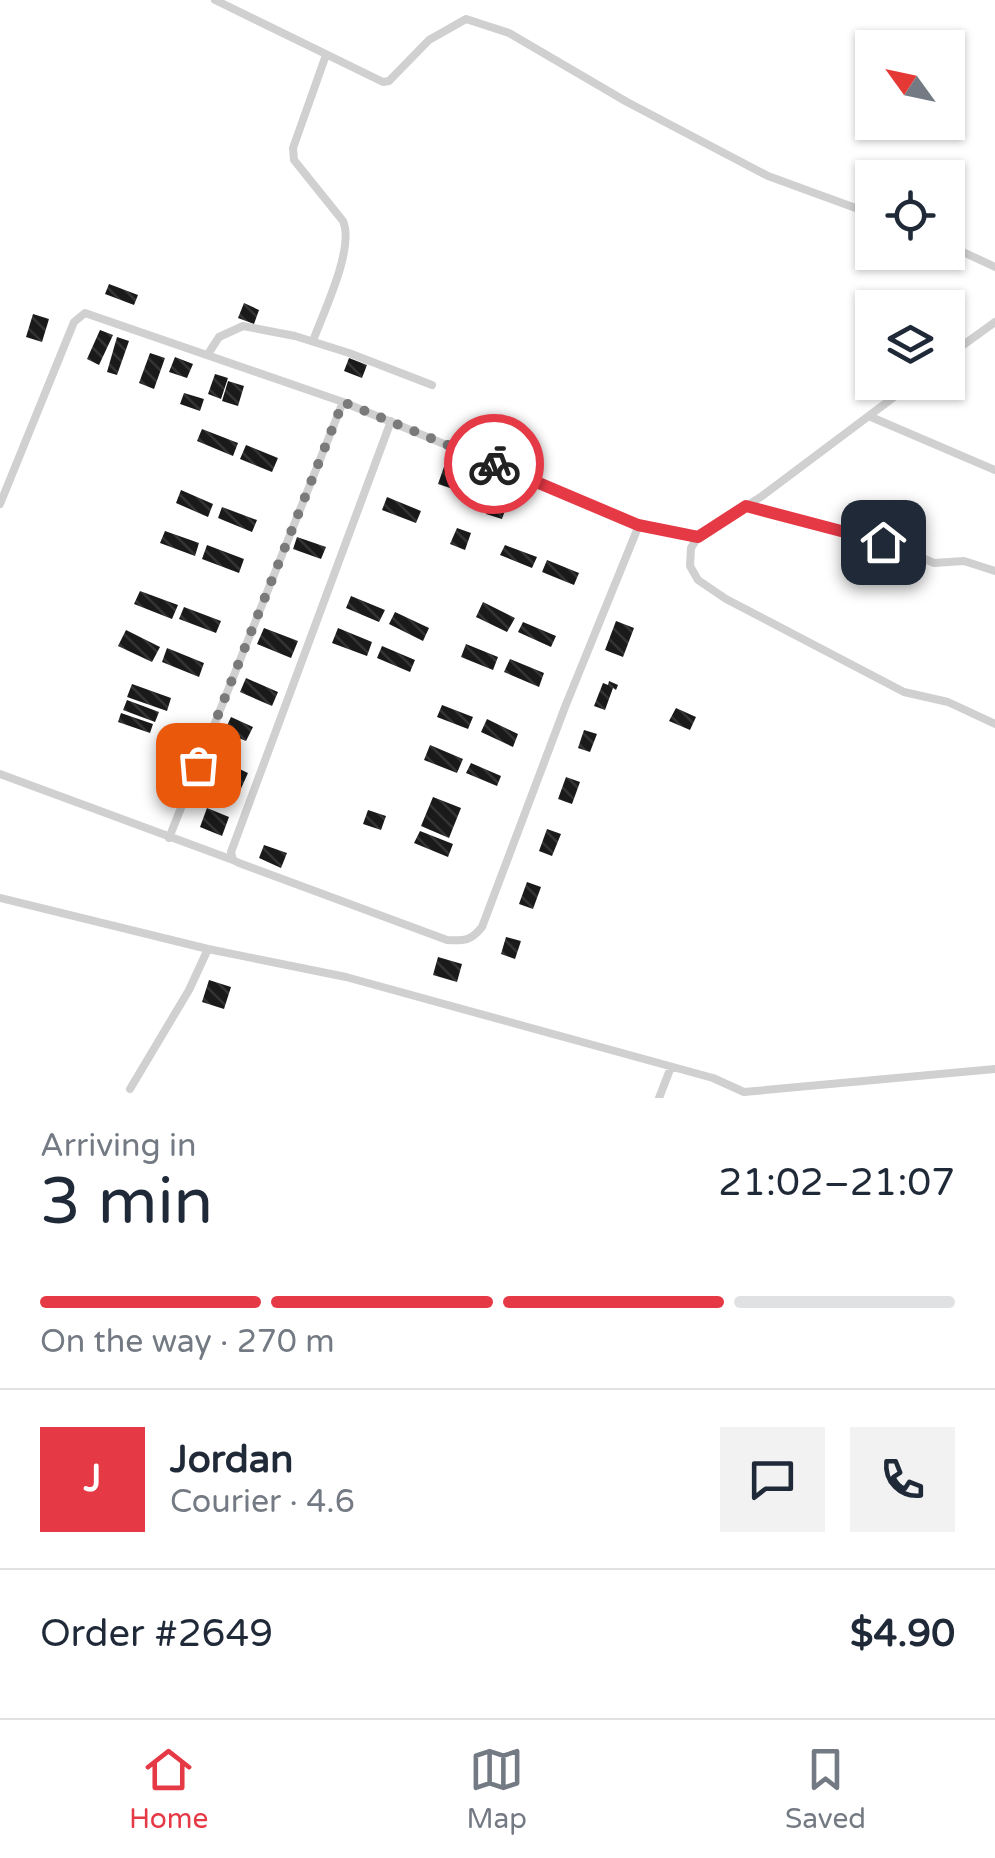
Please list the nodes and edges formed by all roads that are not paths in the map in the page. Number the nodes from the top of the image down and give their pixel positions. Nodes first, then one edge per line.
1 (215, 0) edge
2 (326, 56) junction
3 (855, 208) edge
4 (965, 252) edge
5 (995, 267) edge
6 (995, 322) edge
7 (313, 342) junction
8 (965, 344) edge
9 (208, 354) junction
10 (432, 385) dead end
11 (892, 400) edge
12 (343, 402) junction
13 (871, 417) junction
14 (391, 420) junction
15 (995, 470) edge
16 (0, 504) edge
17 (746, 506) junction
18 (638, 525) junction
19 (698, 537) junction
20 (995, 571) edge
21 (995, 724) edge
22 (0, 774) edge
23 (169, 838) junction
24 (233, 860) junction
25 (0, 898) edge
26 (208, 949) junction
27 (671, 1067) junction
28 (995, 1069) edge
29 (130, 1089) dead end
30 (745, 1095) edge
31 (659, 1098) edge

1 - 2 street
2 - 3 street
2 - 7 street
4 - 5 street
6 - 8 street
7 - 9 street
7 - 10 street
9 - 12 street
9 - 16 street
11 - 13 street
12 - 14 street
12 - 23 street
13 - 15 street
13 - 17 street
14 - 18 street
14 - 24 street
17 - 19 street
17 - 20 street
18 - 19 street
18 - 24 street
19 - 21 street
22 - 23 street
23 - 24 street
25 - 26 street
26 - 27 street
26 - 29 street
27 - 30 street
27 - 31 street
28 - 30 street

